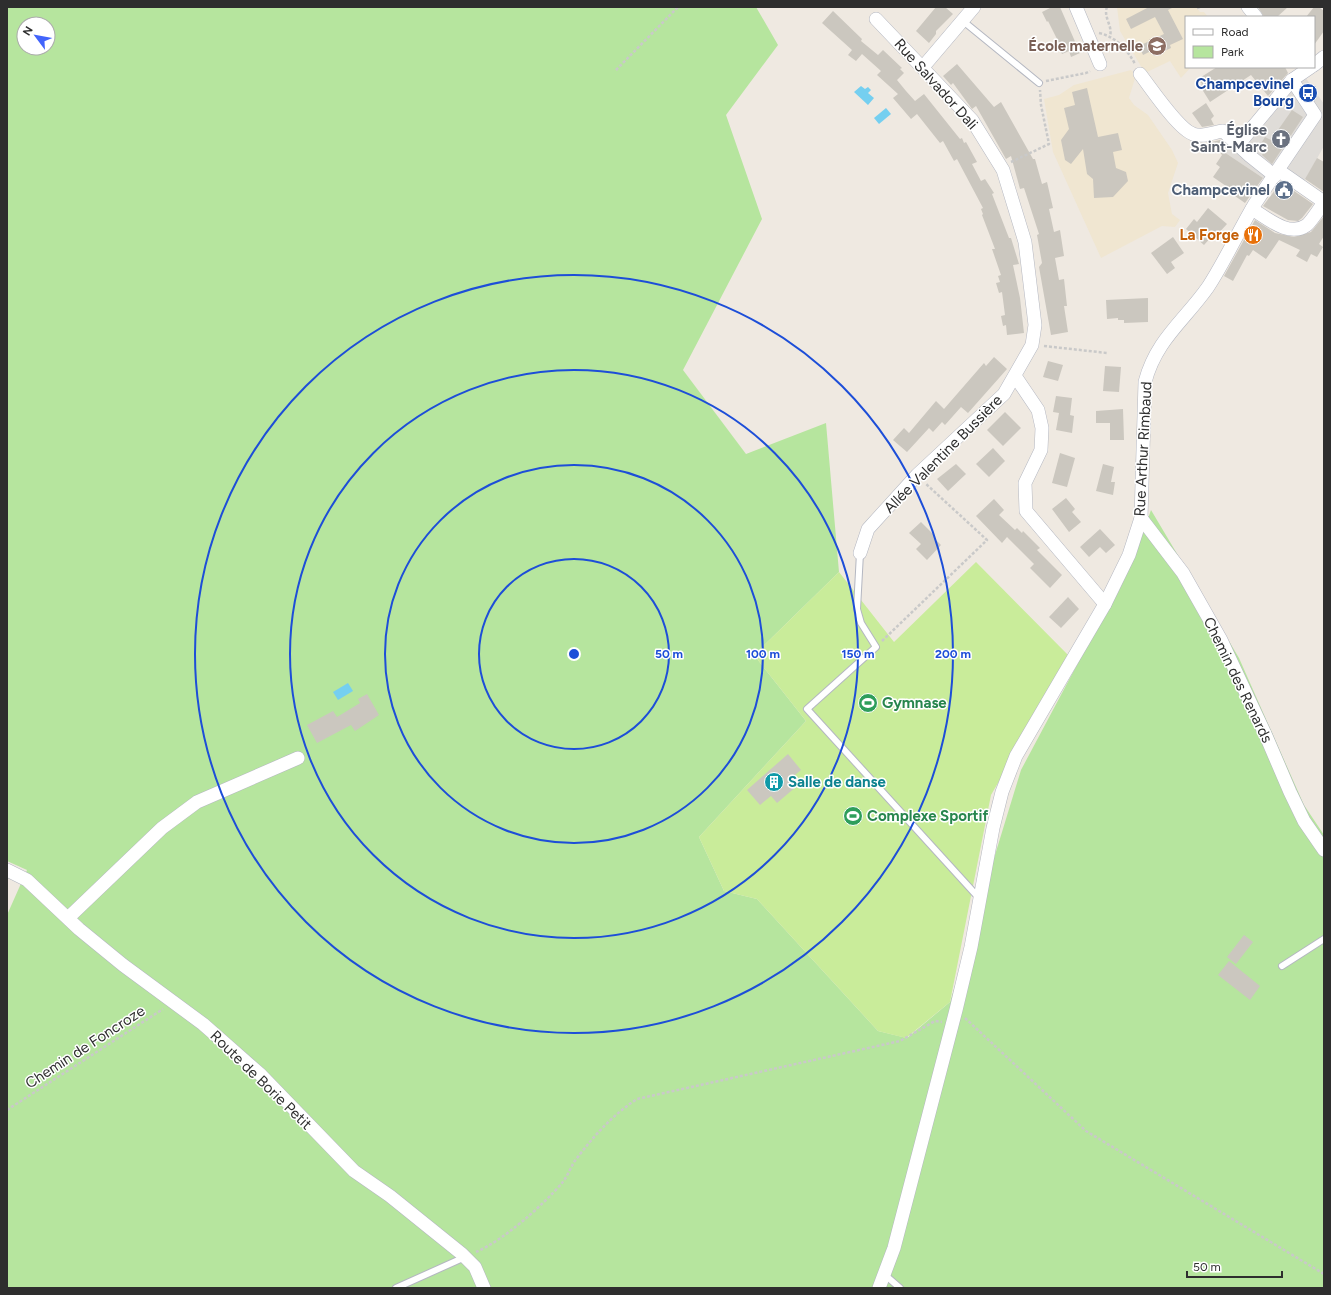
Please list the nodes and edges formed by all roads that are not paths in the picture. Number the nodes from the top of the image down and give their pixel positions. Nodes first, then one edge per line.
1 (974, 7) edge
2 (1076, 7) edge
3 (1248, 7) edge
4 (1255, 16) edge
5 (876, 19) dead end
6 (963, 21) junction
7 (1324, 57) edge
8 (1100, 64) road end
9 (1315, 64) edge
10 (923, 67) junction
11 (1309, 68) edge
12 (1140, 74) road end
13 (1293, 75) edge
14 (1039, 83) road end
15 (1238, 145) junction
16 (1276, 173) junction
17 (1324, 202) edge
18 (1252, 209) junction
19 (1015, 376) junction
20 (1141, 518) junction
21 (860, 553) joint
22 (1105, 604) junction
23 (298, 758) dead end
24 (1324, 850) edge
25 (7, 870) edge
26 (980, 899) junction
27 (68, 918) junction
28 (1324, 939) edge
29 (1282, 966) dead end
30 (465, 1257) junction
31 (885, 1275) junction
32 (396, 1288) edge
33 (484, 1288) edge
34 (879, 1288) edge
35 (900, 1288) edge

1 - 6 street
2 - 8 street
3 - 4 street
5 - 10 street, Rue Salvador Dali
6 - 10 street
6 - 14 lane
7 - 9 street
10 - 19 street, Rue Salvador Dali
11 - 13 street
12 - 15 street
13 - 15 street
13 - 16 street, Rue Arthur Rimbaud
15 - 16 street
16 - 17 street
16 - 18 street, Rue Arthur Rimbaud
17 - 18 street
18 - 20 street, Rue Arthur Rimbaud
19 - 21 street, Allée Valentine Bussière
19 - 22 street
20 - 22 street, Rue Arthur Rimbaud
20 - 24 street, Chemin des Renards
21 - 26 lane
22 - 26 street, Rue Arthur Rimbaud
23 - 27 street
25 - 27 street, Route de Borie Petit
26 - 31 street, Rue Arthur Rimbaud
27 - 30 street, Route de Borie Petit
28 - 29 lane
30 - 32 lane
30 - 33 street, Route de Borie Petit
31 - 34 street, Rue Arthur Rimbaud
31 - 35 lane

